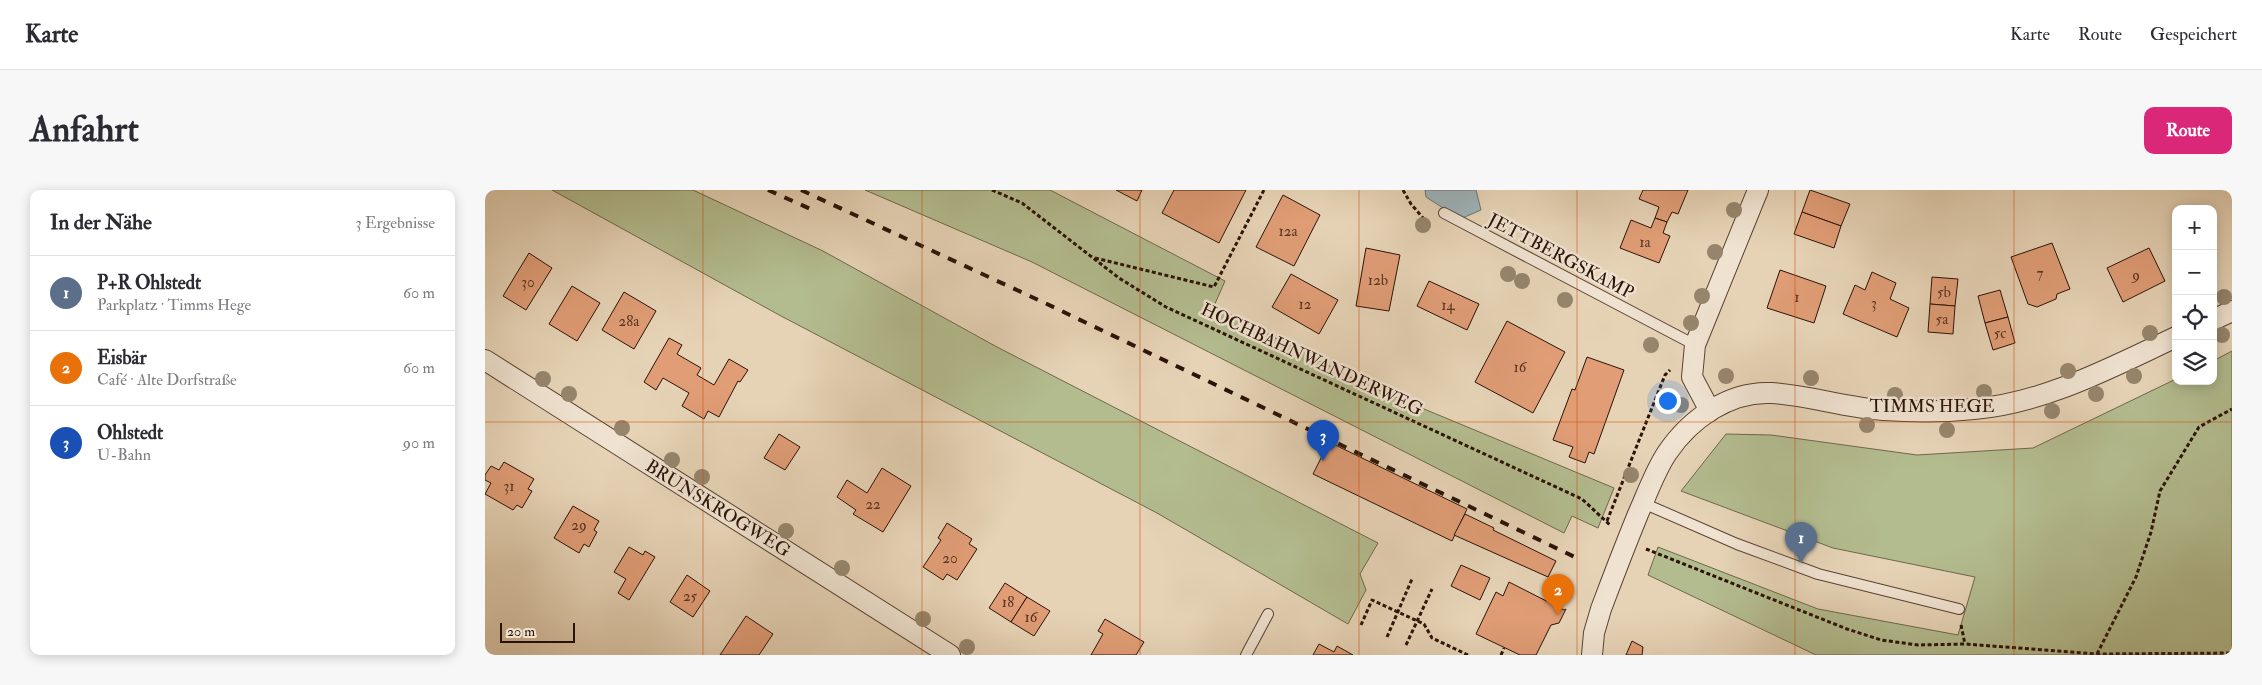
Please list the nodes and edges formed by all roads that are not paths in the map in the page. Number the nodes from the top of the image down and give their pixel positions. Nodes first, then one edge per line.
1 (1758, 190) edge
2 (1444, 213) road end
3 (2232, 311) edge
4 (2217, 318) edge
5 (2172, 339) edge
6 (1695, 348) junction
7 (485, 360) edge
8 (1710, 411) junction
9 (1643, 504) junction
10 (1959, 609) dead end
11 (1268, 614) dead end
12 (950, 655) edge
13 (1246, 655) edge
14 (1592, 655) edge

1 - 6 street
2 - 6 lane, JETTBERGSKAMP
3 - 4 street
5 - 8 street, TIMMS HEGE
6 - 8 street
7 - 12 street, BRUNSKROGWEG
8 - 9 street, TIMMS HEGE
9 - 10 lane
9 - 14 street, TIMMS HEGE
11 - 13 lane

